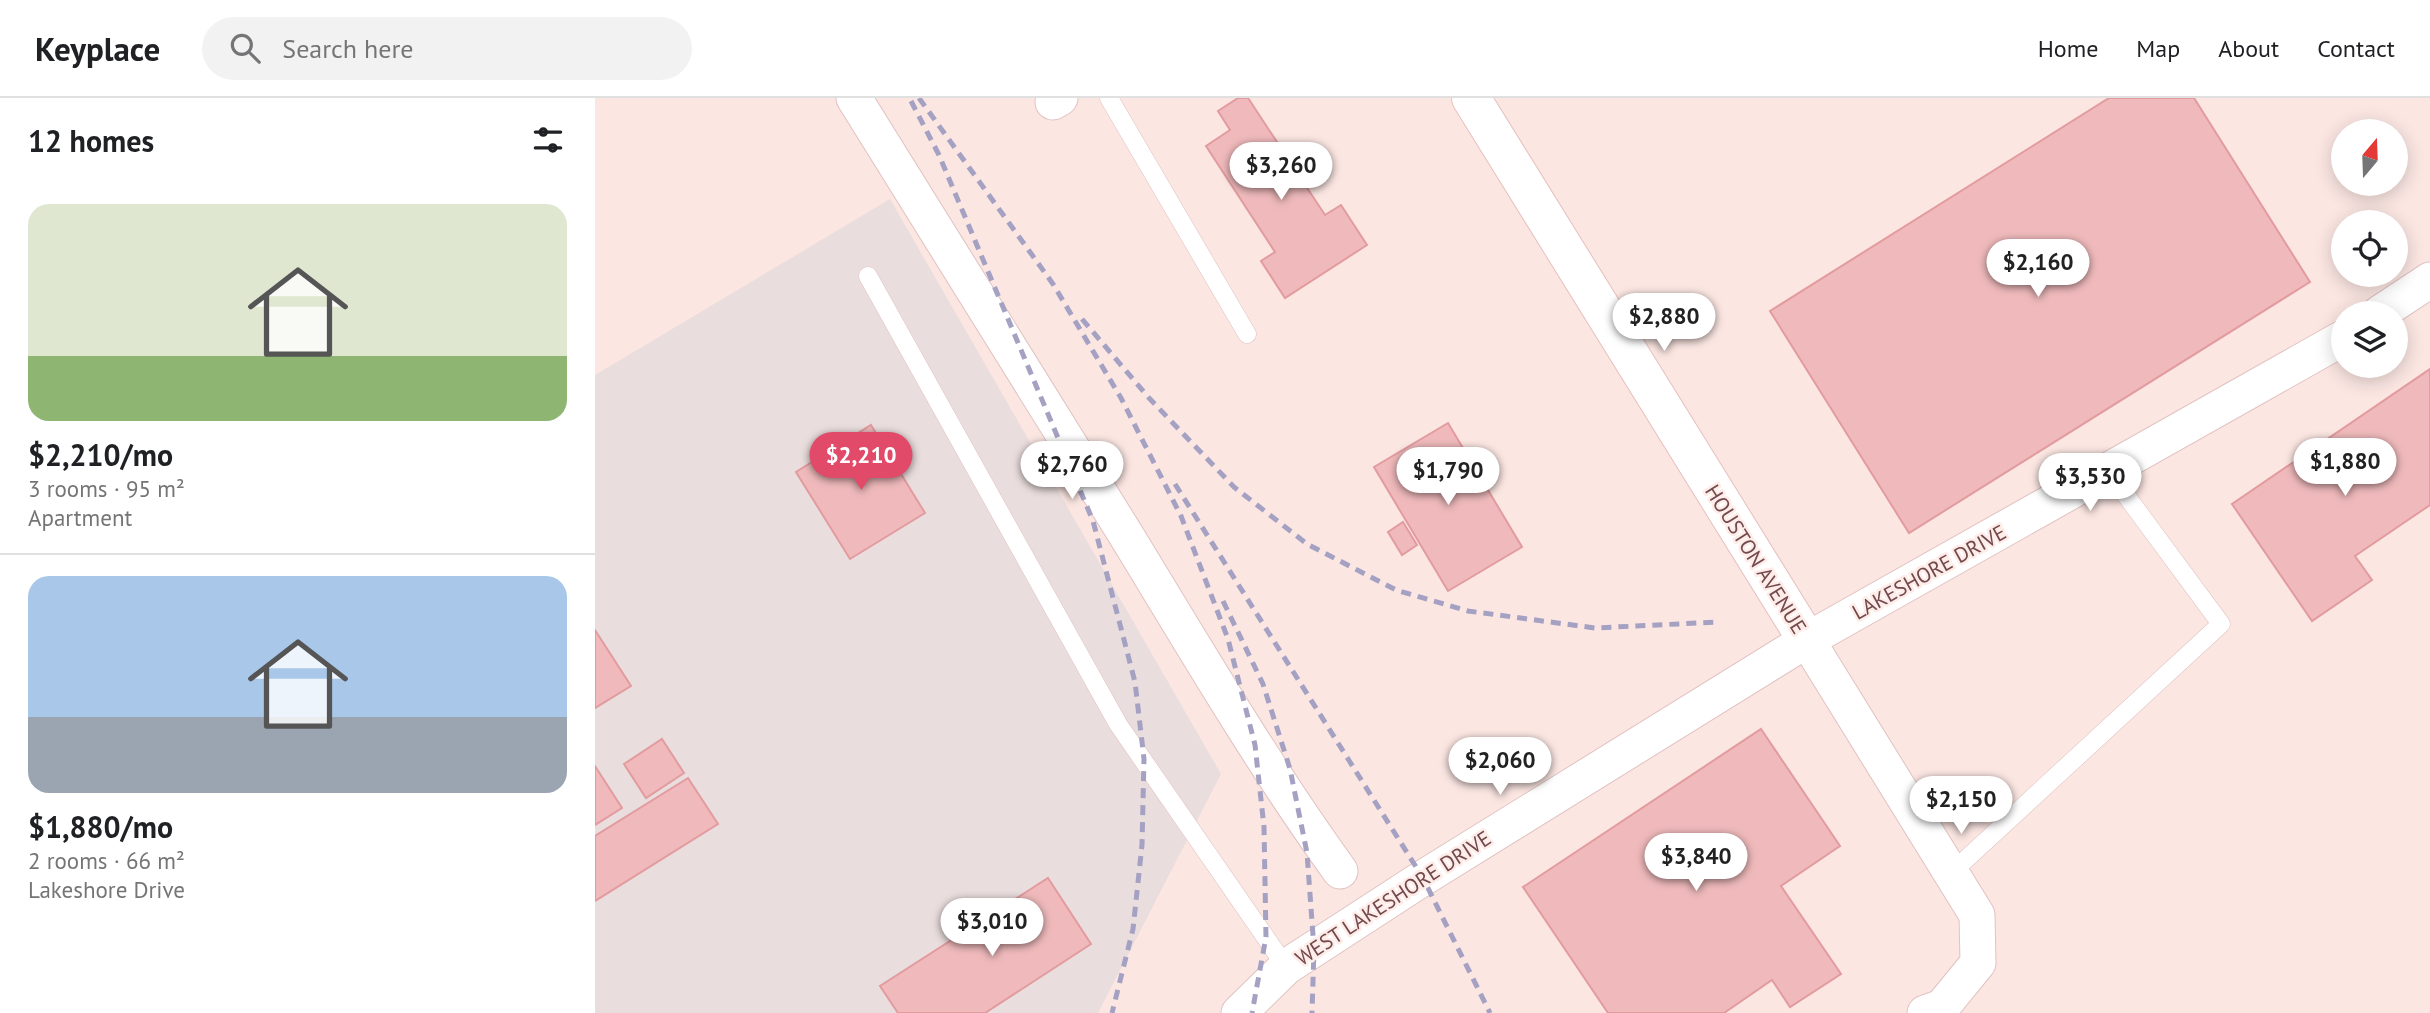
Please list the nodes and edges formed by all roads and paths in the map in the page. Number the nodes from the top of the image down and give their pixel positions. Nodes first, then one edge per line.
1 (853, 98) edge
2 (1109, 98) edge
3 (1471, 98) edge
4 (868, 276) dead end
5 (2430, 280) edge
6 (2398, 301) edge
7 (1247, 334) dead end
8 (2331, 345) edge
9 (2108, 471) junction
10 (1807, 640) junction
11 (1339, 871) dead end
12 (1951, 873) junction
13 (1286, 967) junction
14 (1239, 1013) edge
15 (1925, 1013) edge

1 - 11 street
2 - 7 lane
3 - 10 street, HOUSTON AVENUE
4 - 13 lane
5 - 6 street
8 - 9 street, LAKESHORE DRIVE
9 - 10 street, LAKESHORE DRIVE
9 - 12 lane
10 - 12 street, HOUSTON AVENUE
10 - 13 street, WEST LAKESHORE DRIVE
12 - 15 street, HOUSTON AVENUE
13 - 14 street, WEST LAKESHORE DRIVE

